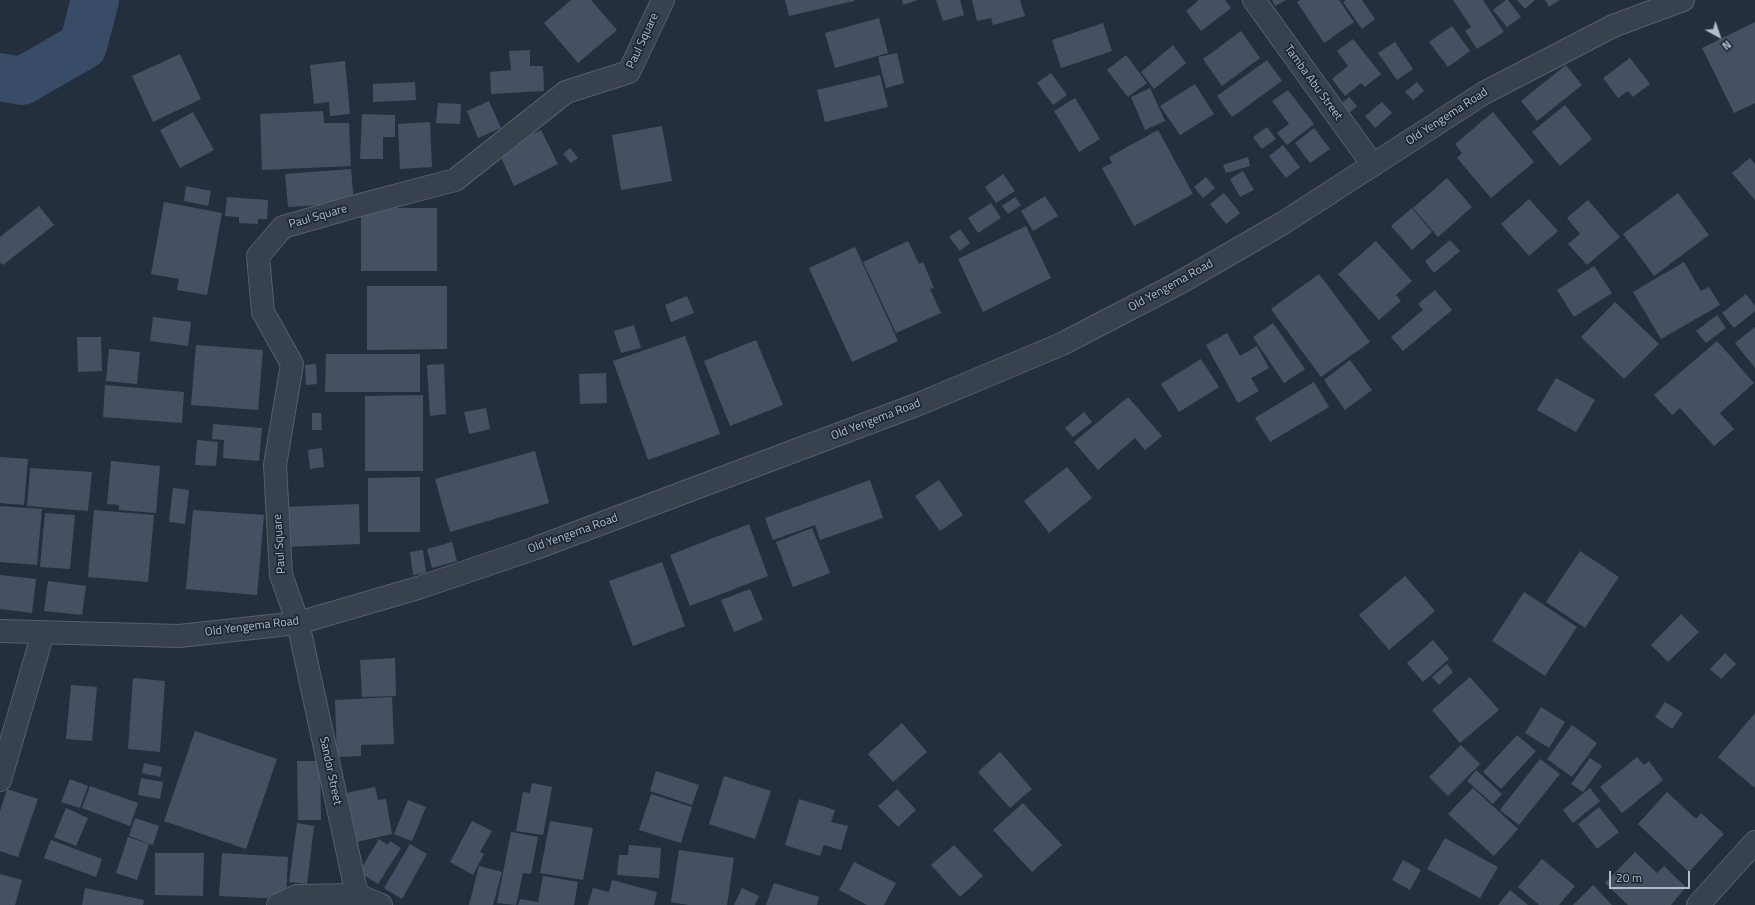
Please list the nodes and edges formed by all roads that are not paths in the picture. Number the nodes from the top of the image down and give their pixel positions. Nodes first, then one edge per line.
1 (663, 0) edge
2 (1254, 0) edge
3 (1683, 0) edge
4 (1373, 165) junction
5 (298, 623) junction
6 (0, 631) edge
7 (43, 633) junction
8 (0, 780) edge
9 (1755, 842) edge
10 (358, 895) junction
11 (278, 905) edge
12 (381, 905) edge
13 (1698, 905) edge

1 - 5 street, Paul Square
2 - 4 street, Tamba Abu Street
3 - 4 street, Old Yengema Road
4 - 5 street, Old Yengema Road
5 - 7 street, Old Yengema Road
5 - 10 street, Sandor Street
6 - 7 street, Old Yengema Road
7 - 8 street
9 - 13 street
10 - 11 street
10 - 12 street

